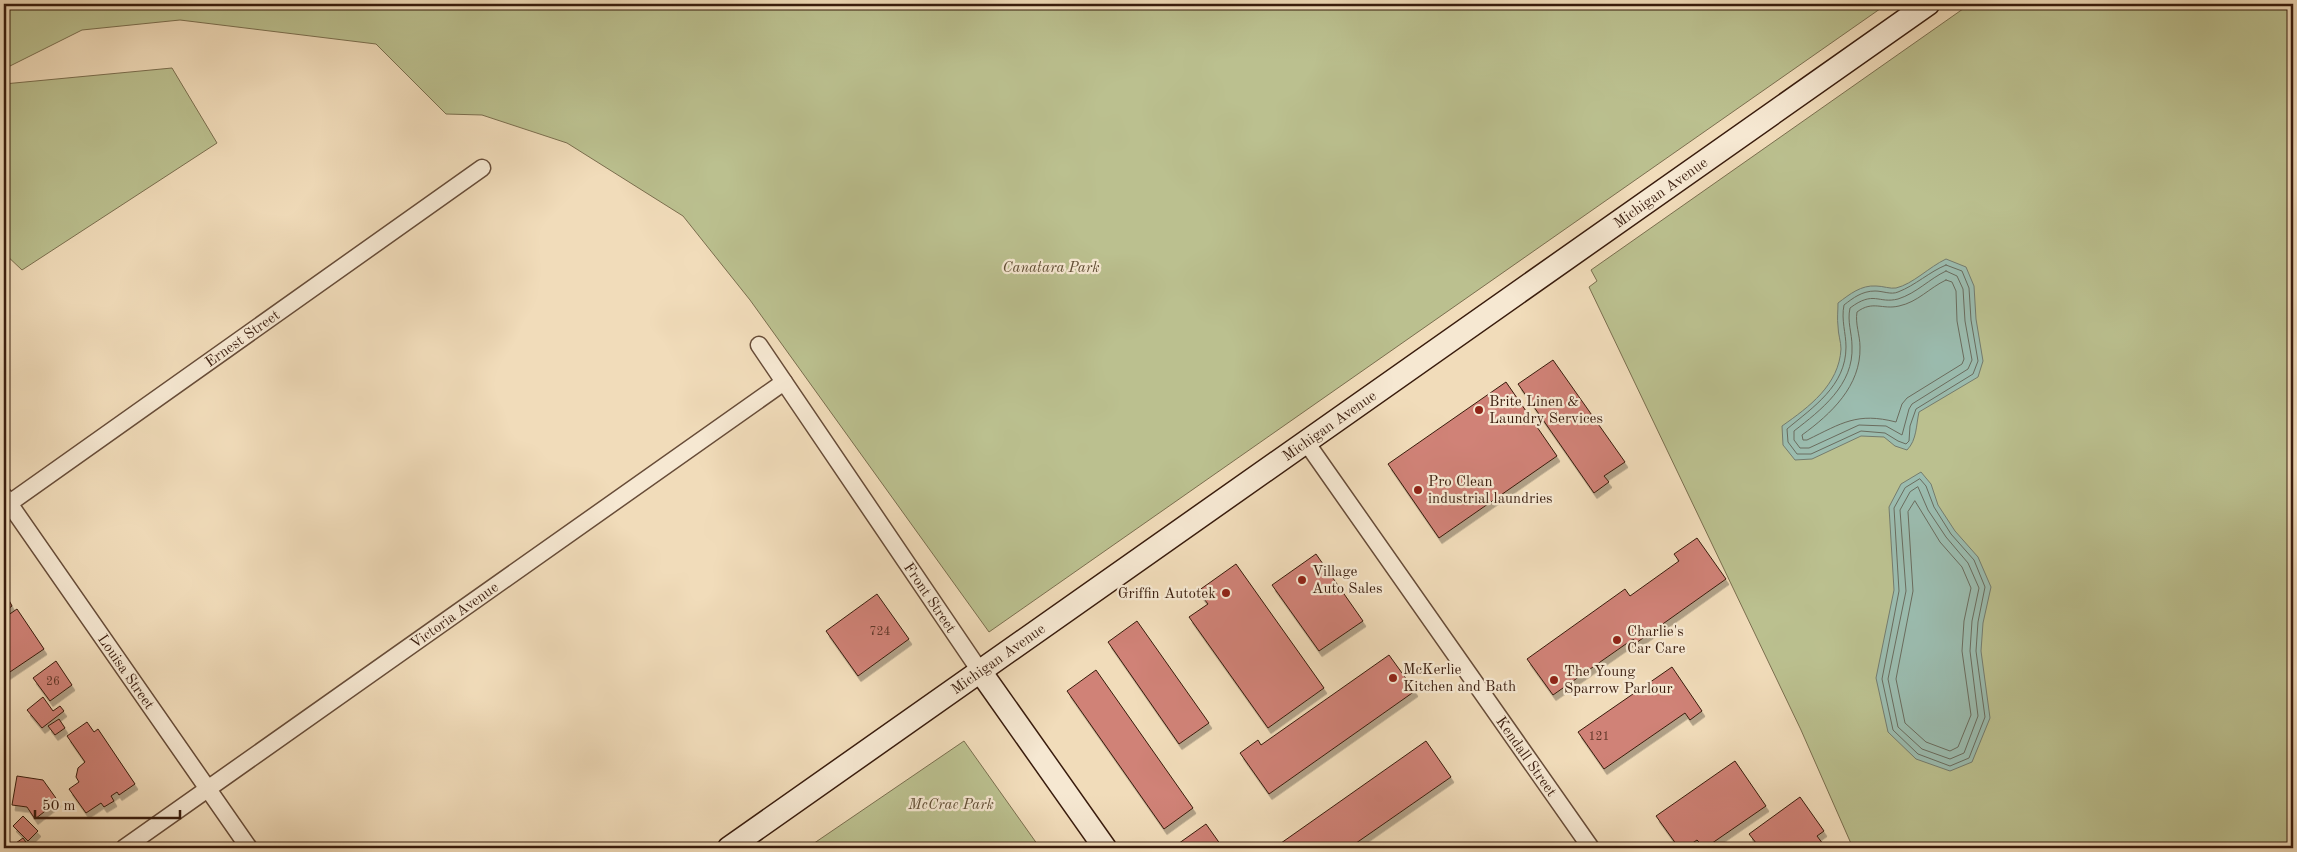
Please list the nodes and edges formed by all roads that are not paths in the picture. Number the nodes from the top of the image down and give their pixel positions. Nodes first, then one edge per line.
1 (1928, 4) edge
2 (482, 168) dead end
3 (759, 345) dead end
4 (784, 382) junction
5 (1306, 442) junction
6 (6, 502) edge
7 (980, 672) junction
8 (207, 789) junction
9 (124, 848) edge
10 (249, 848) edge
11 (729, 848) edge
12 (1105, 848) edge
13 (1591, 848) edge

1 - 5 main road, Michigan Avenue
2 - 6 street, Ernest Street
3 - 4 street, Front Street
4 - 7 street, Front Street
4 - 8 street, Victoria Avenue
5 - 7 main road, Michigan Avenue
5 - 13 street, Kendall Street
6 - 8 street, Louisa Street
7 - 11 main road, Michigan Avenue
7 - 12 main road, Front Street
8 - 9 street, Victoria Avenue
8 - 10 street, Louisa Street

